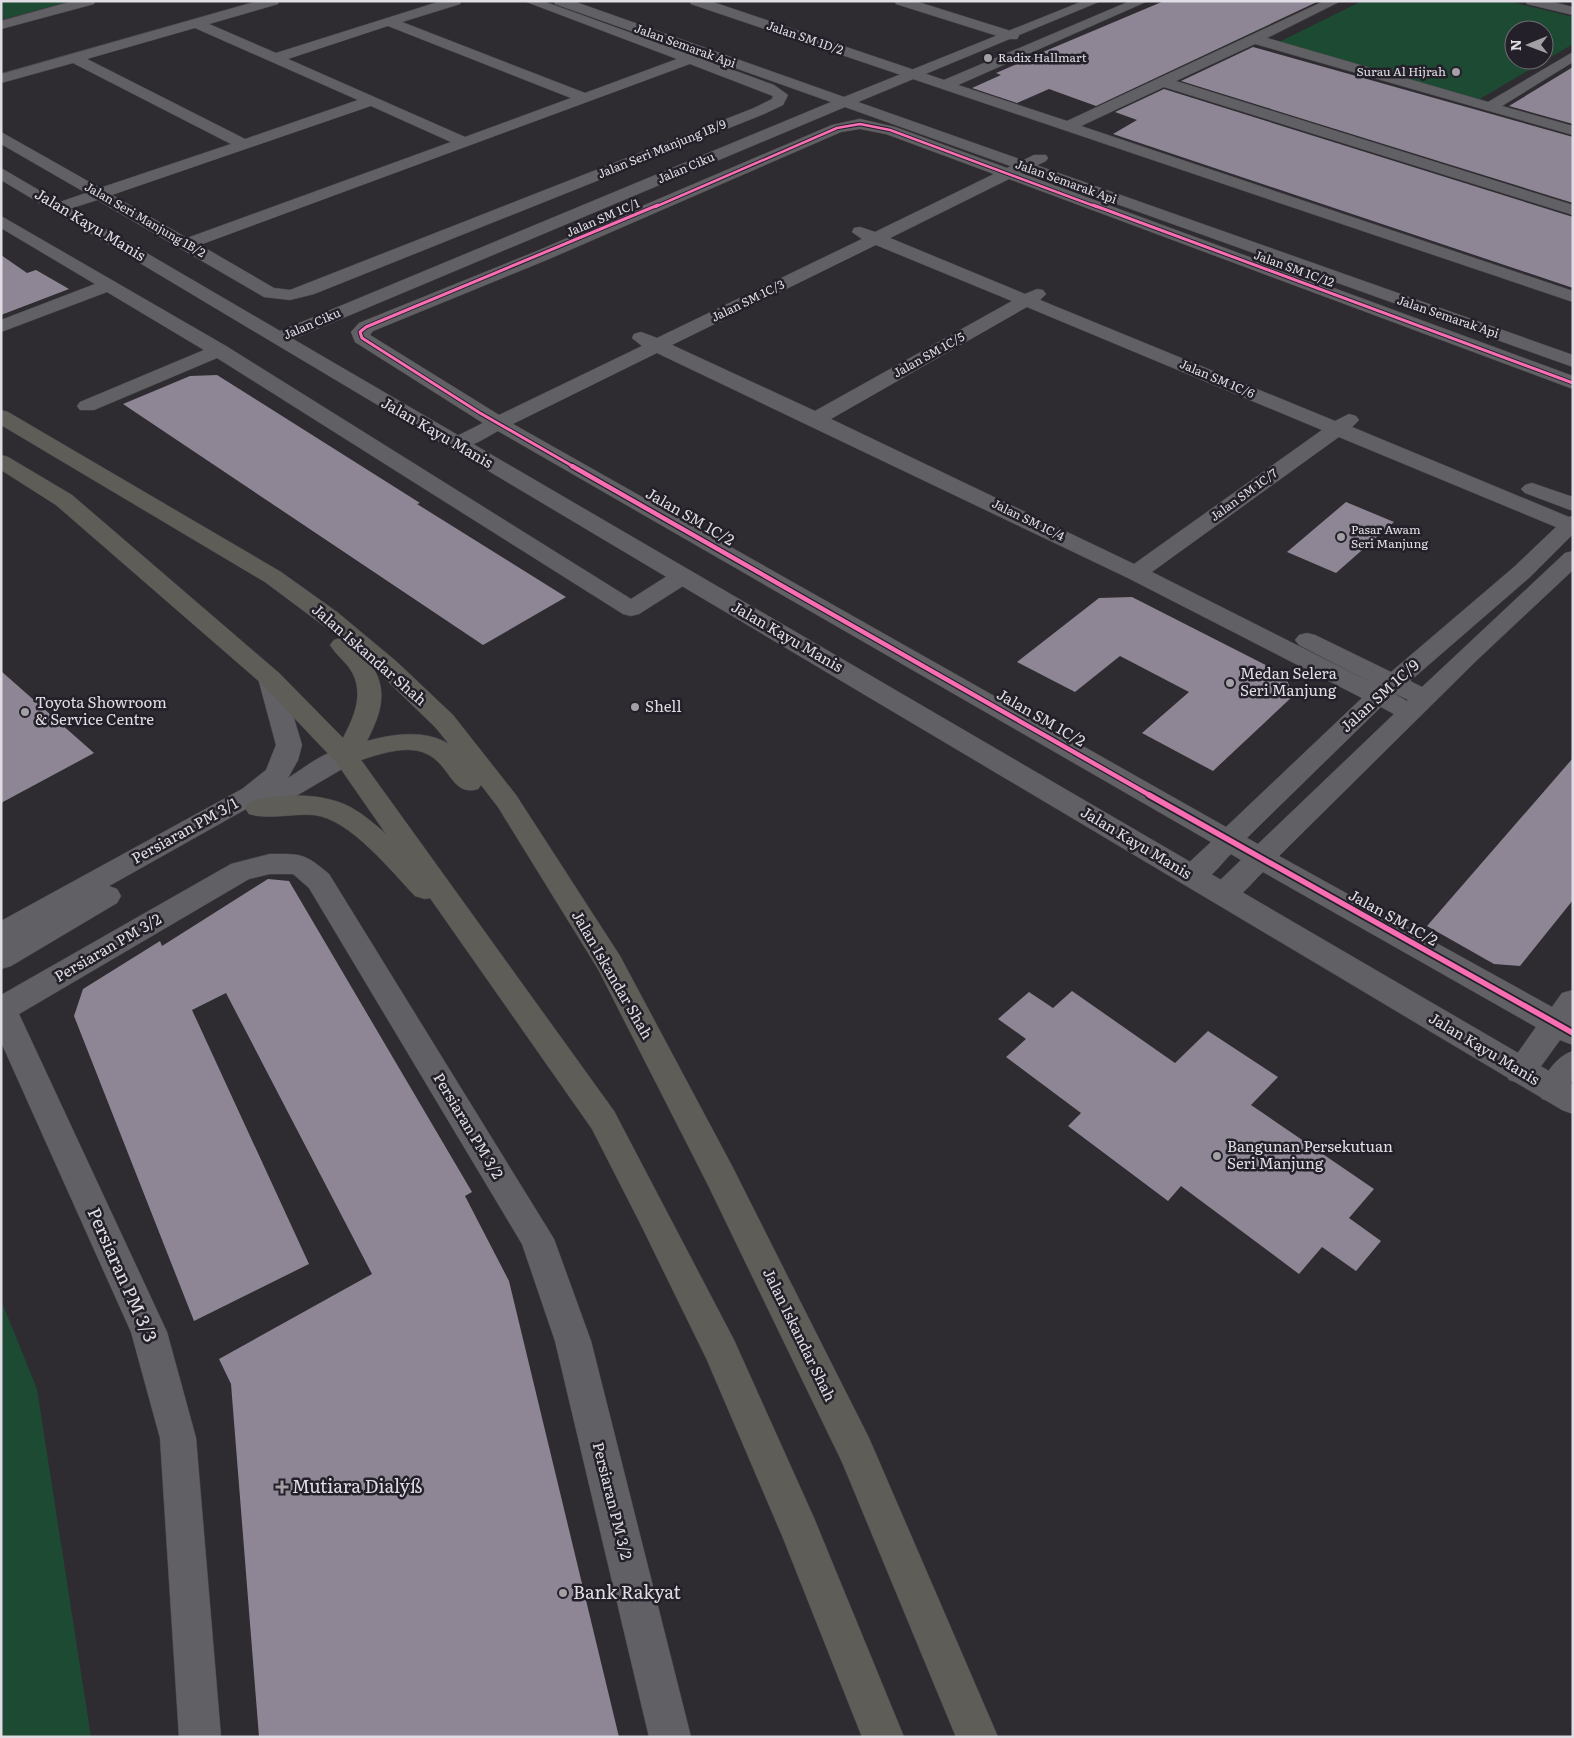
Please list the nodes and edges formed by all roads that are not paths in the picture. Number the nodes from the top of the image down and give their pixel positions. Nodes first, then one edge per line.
1 (89, 1) edge
2 (273, 1) edge
3 (455, 1) edge
4 (530, 1) edge
5 (560, 1) edge
6 (593, 1) edge
7 (696, 1) edge
8 (901, 1) edge
9 (1095, 1) edge
10 (1142, 1) edge
11 (1335, 1) edge
12 (1532, 1) edge
13 (1573, 11) edge
14 (389, 22) junction
15 (196, 23) junction
16 (1, 25) edge
17 (1012, 36) junction
18 (1254, 39) junction
19 (1573, 56) edge
20 (75, 58) junction
21 (275, 58) junction
22 (690, 59) junction
23 (914, 74) junction
24 (1, 80) edge
25 (1163, 82) junction
26 (945, 85) junction
27 (861, 96) junction
28 (585, 98) junction
29 (371, 101) junction
30 (844, 102) junction
31 (1490, 107) junction
32 (1067, 127) junction
33 (1573, 131) edge
34 (1, 137) edge
35 (464, 142) junction
36 (244, 144) junction
37 (1010, 164) junction
38 (1, 173) edge
39 (98, 193) junction
40 (60, 207) junction
41 (1573, 210) edge
42 (1, 221) edge
43 (875, 232) junction
44 (187, 244) junction
45 (109, 285) junction
46 (290, 295) joint
47 (1034, 296) junction
48 (1573, 297) edge
49 (1, 327) edge
50 (658, 337) junction
51 (277, 339) junction
52 (1573, 345) edge
53 (219, 350) junction
54 (1573, 361) edge
55 (1573, 383) edge
56 (87, 406) dead end
57 (824, 414) junction
58 (1, 416) edge
59 (489, 418) junction
60 (1344, 424) junction
61 (447, 439) junction
62 (1, 461) edge
63 (1572, 519) edge
64 (1573, 558) edge
65 (1144, 567) junction
66 (683, 576) junction
67 (273, 577) junction
68 (270, 678) junction
69 (1385, 689) junction
70 (1417, 705) junction
71 (345, 756) junction
72 (258, 808) junction
73 (1229, 840) junction
74 (1260, 858) junction
75 (1192, 876) junction
76 (1223, 894) junction
77 (1, 934) edge
78 (473, 935) junction
79 (1, 958) edge
80 (610, 964) junction
81 (1, 1009) edge
82 (1567, 1019) edge
83 (1573, 1063) edge
84 (1520, 1071) junction
85 (1563, 1096) edge
86 (200, 1737) edge
87 (670, 1737) edge
88 (883, 1737) edge
89 (978, 1737) edge

1 - 16 street
2 - 15 street
3 - 14 street
4 - 22 street, Jalan Seri Manjung 1B/9
5 - 30 street, Jalan Semarak Api
6 - 27 street, Jalan Semarak Api
7 - 23 street, Jalan SM 1D/2
8 - 17 street
9 - 17 street, Jalan Ciku
10 - 26 street
11 - 18 street
12 - 13 street
14 - 21 street
14 - 28 street
15 - 20 street
15 - 21 street
17 - 23 street, Jalan Ciku
18 - 25 street
18 - 31 street
19 - 31 street
20 - 24 street
20 - 36 street
21 - 29 street
22 - 28 street
22 - 46 street, Jalan Seri Manjung 1B/9
23 - 26 street, Jalan SM 1D/2
23 - 27 street, Jalan Ciku
25 - 32 street
25 - 41 street
26 - 32 street, Jalan SM 1D/2
27 - 30 street, Jalan Ciku
27 - 37 street, Jalan Semarak Api
28 - 35 street
29 - 35 street
29 - 36 street
30 - 37 street, Jalan Semarak Api
30 - 51 street, Jalan Ciku
31 - 33 street
32 - 48 street, Jalan SM 1D/2
34 - 39 street, Jalan Seri Manjung 1B/2
35 - 44 street
36 - 39 street
37 - 43 street, Jalan SM 1C/3
37 - 52 street, Jalan Semarak Api
37 - 54 street, Jalan Semarak Api
37 - 55 street, Jalan SM 1C/12
37 - 59 street, Jalan SM 1C/1
38 - 40 street, Jalan Kayu Manis
39 - 40 street
39 - 44 street, Jalan Seri Manjung 1B/2
40 - 51 street, Jalan Kayu Manis
42 - 45 street
43 - 47 street, Jalan SM 1C/6
43 - 50 street, Jalan SM 1C/3
44 - 46 street, Jalan Seri Manjung 1B/2
45 - 49 street
45 - 53 street
47 - 57 street, Jalan SM 1C/5
47 - 60 street, Jalan SM 1C/6
50 - 57 street, Jalan SM 1C/4
50 - 59 street, Jalan SM 1C/3
51 - 61 street, Jalan Kayu Manis
53 - 56 street
53 - 66 street
57 - 65 street, Jalan SM 1C/4
58 - 67 main road, Jalan Iskandar Shah
59 - 61 street, Jalan SM 1C/3
59 - 73 street, Jalan SM 1C/2
60 - 63 street, Jalan SM 1C/6
60 - 65 street, Jalan SM 1C/7
61 - 66 street, Jalan Kayu Manis
62 - 68 main road
63 - 69 street, Jalan SM 1C/9
64 - 70 street, Jalan SM 1C/9
65 - 69 street, Jalan SM 1C/4
66 - 75 street, Jalan Kayu Manis
67 - 71 main road
67 - 80 main road, Jalan Iskandar Shah
68 - 71 main road
68 - 77 street, Persiaran PM 3/1
69 - 70 street, Jalan SM 1C/4
69 - 73 street, Jalan SM 1C/9
70 - 74 street, Jalan SM 1C/9
71 - 72 street, Persiaran PM 3/1
71 - 78 main road
71 - 80 main road
72 - 78 main road
72 - 79 street, Persiaran PM 3/1
73 - 74 street, Jalan SM 1C/2
73 - 75 street, Jalan SM 1C/9
74 - 76 street, Jalan SM 1C/9
74 - 82 street, Jalan SM 1C/2
75 - 76 street, Jalan Kayu Manis
76 - 84 street, Jalan Kayu Manis
78 - 88 main road
80 - 89 main road, Jalan Iskandar Shah
81 - 86 street, Persiaran PM 3/3
81 - 87 street, Persiaran PM 3/2
82 - 84 street
83 - 85 street
84 - 85 street, Jalan Kayu Manis

